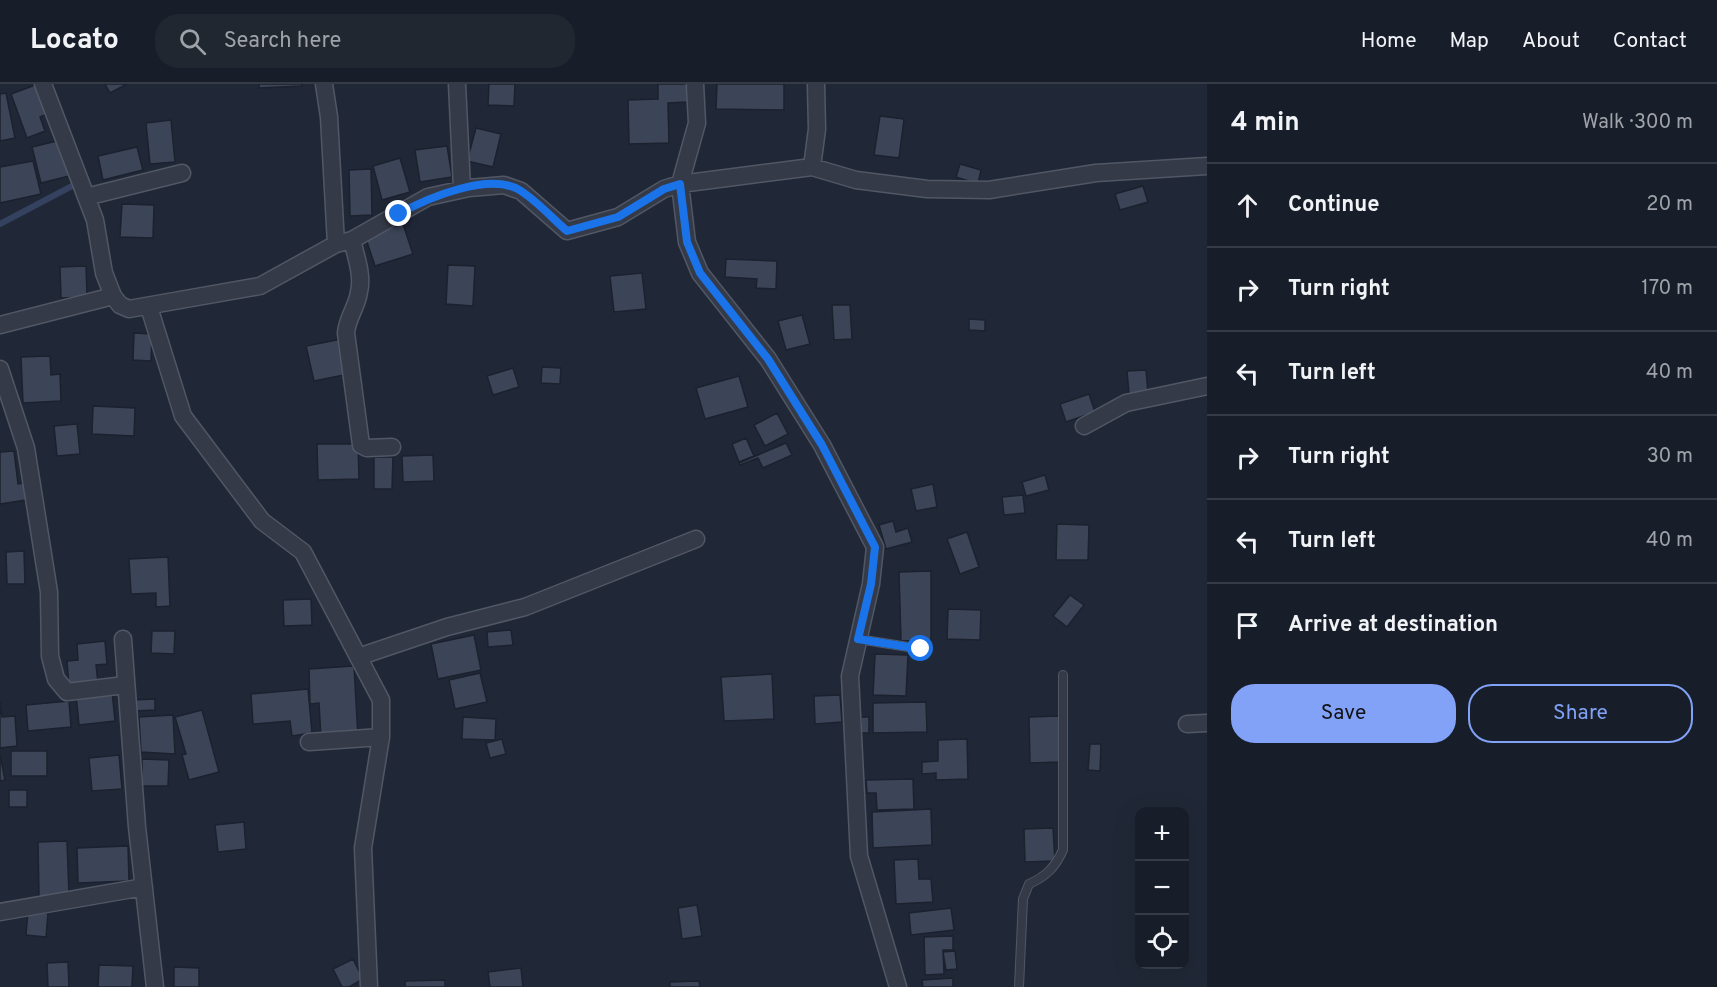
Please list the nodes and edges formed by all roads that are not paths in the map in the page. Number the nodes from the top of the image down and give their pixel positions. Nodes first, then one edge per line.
1 (42, 84) edge
2 (324, 84) edge
3 (457, 84) edge
4 (695, 84) edge
5 (816, 84) edge
6 (1207, 166) edge
7 (812, 167) junction
8 (182, 173) dead end
9 (680, 184) junction
10 (462, 189) junction
11 (86, 197) junction
12 (344, 242) junction
13 (113, 296) junction
14 (149, 307) junction
15 (0, 325) edge
16 (0, 369) edge
17 (1207, 386) edge
18 (1084, 426) dead end
19 (392, 447) dead end
20 (696, 538) dead end
21 (123, 639) dead end
22 (858, 639) junction
23 (921, 649) dead end
24 (358, 657) junction
25 (1063, 675) dead end
26 (125, 684) junction
27 (1207, 723) edge
28 (1187, 724) dead end
29 (381, 737) junction
30 (309, 742) dead end
31 (144, 887) junction
32 (0, 912) edge
33 (155, 987) edge
34 (369, 987) edge
35 (898, 987) edge
36 (1019, 987) edge

1 - 11 street
2 - 12 street
3 - 10 street
4 - 9 street
5 - 7 street
6 - 7 street
7 - 9 street
8 - 11 street
9 - 10 street
9 - 22 street
10 - 12 street
11 - 13 street
12 - 14 street
12 - 19 street
13 - 14 street
13 - 15 street
14 - 24 street
16 - 26 street
17 - 18 street
20 - 24 street
21 - 26 street
22 - 23 lane
22 - 35 street
24 - 29 street
25 - 36 lane
26 - 31 street
27 - 28 street
29 - 30 street
29 - 34 street
31 - 32 street
31 - 33 street

